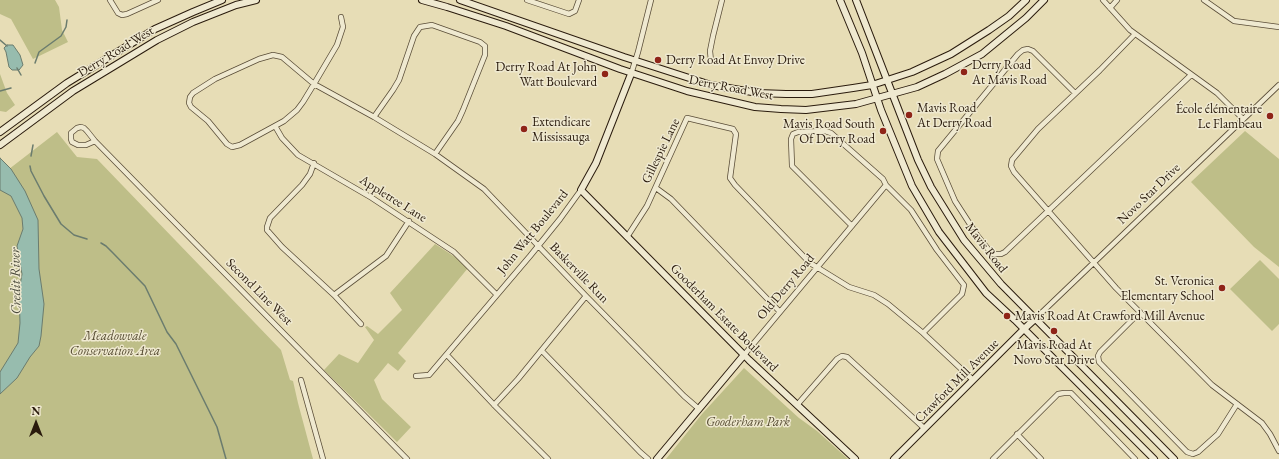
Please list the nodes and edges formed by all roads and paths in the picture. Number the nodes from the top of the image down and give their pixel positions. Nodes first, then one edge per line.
1 (110, 0) edge
2 (158, 0) edge
3 (222, 0) edge
4 (256, 0) edge
5 (422, 0) edge
6 (460, 0) edge
7 (528, 0) edge
8 (579, 0) edge
9 (651, 0) edge
10 (722, 0) edge
11 (840, 0) edge
12 (856, 0) edge
13 (1026, 0) edge
14 (1044, 0) edge
15 (1103, 0) edge
16 (1117, 0) edge
17 (1204, 0) edge
18 (1110, 8) junction
19 (341, 17) dead end
20 (1279, 27) edge
21 (1135, 34) junction
22 (636, 61) junction
23 (711, 61) dead end
24 (631, 74) junction
25 (1191, 74) junction
26 (888, 80) junction
27 (314, 84) junction
28 (872, 85) junction
29 (1279, 85) edge
30 (1075, 93) junction
31 (892, 94) junction
32 (877, 98) junction
33 (374, 116) junction
34 (1243, 119) junction
35 (275, 126) junction
36 (0, 132) edge
37 (95, 141) junction
38 (0, 145) edge
39 (435, 154) junction
40 (314, 164) junction
41 (886, 185) junction
42 (656, 188) junction
43 (581, 190) junction
44 (1048, 211) junction
45 (409, 221) junction
46 (852, 226) junction
47 (627, 237) junction
48 (538, 246) junction
49 (1094, 262) junction
50 (817, 267) junction
51 (334, 295) junction
52 (497, 295) junction
53 (586, 296) junction
54 (780, 312) junction
55 (1140, 312) junction
56 (1035, 319) junction
57 (361, 324) dead end
58 (1024, 329) junction
59 (922, 333) junction
60 (542, 351) junction
61 (447, 355) junction
62 (744, 355) junction
63 (416, 376) dead end
64 (300, 380) dead end
65 (973, 380) junction
66 (1237, 404) junction
67 (494, 405) junction
68 (797, 405) junction
69 (699, 409) junction
70 (924, 428) junction
71 (1018, 434) junction
72 (1279, 451) edge
73 (323, 459) edge
74 (407, 459) edge
75 (548, 459) edge
76 (648, 459) edge
77 (657, 459) edge
78 (854, 459) edge
79 (894, 459) edge
80 (992, 459) edge
81 (1041, 459) edge
82 (1135, 459) edge
83 (1154, 459) edge
84 (1174, 459) edge

1 - 2 street
3 - 36 main road, Derry Road West
4 - 38 main road, Derry Road West
5 - 24 main road, Derry Road West
6 - 22 main road, Derry Road West
7 - 8 street
9 - 22 street
10 - 23 street
11 - 28 main road
12 - 26 main road, Mavis Road
13 - 26 main road, Derry Road West
14 - 31 main road, Derry Road West
15 - 18 street
16 - 18 street
17 - 20 street
18 - 21 street
19 - 27 street
21 - 25 street
21 - 30 street
22 - 24 street
22 - 28 main road, Derry Road West
24 - 32 main road, Derry Road West
24 - 43 main road, John Watt Boulevard
25 - 34 street
25 - 44 street
26 - 28 main road, Derry Road West
26 - 31 main road, Mavis Road
27 - 33 street, Baskerville Run
27 - 35 street
27 - 35 street, Baskerville Run
28 - 32 main road
29 - 34 street, Novo Star Drive
30 - 44 street
30 - 44 street
31 - 32 main road, Derry Road West
31 - 56 main road, Mavis Road
32 - 58 main road
33 - 39 street, Baskerville Run
33 - 39 street
34 - 49 street, Novo Star Drive
35 - 40 street, Appletree Lane
37 - 37 street, Second Line West
37 - 74 street, Second Line West
39 - 48 street, Baskerville Run
40 - 45 street, Appletree Lane
40 - 51 street
41 - 46 street, Old Derry Road
41 - 46 street
41 - 59 street
42 - 47 street, Gillespie Lane
42 - 50 street, Gillespie Lane
42 - 54 street
43 - 47 main road, Gooderham Estate Boulevard
43 - 48 street, John Watt Boulevard
44 - 49 street
45 - 51 street
45 - 52 street, Appletree Lane
46 - 50 street, Old Derry Road
47 - 62 main road, Gooderham Estate Boulevard
48 - 52 street, John Watt Boulevard
48 - 53 street, Baskerville Run
49 - 55 street
49 - 56 street, Novo Star Drive
50 - 54 street, Old Derry Road
50 - 59 street
51 - 57 street
52 - 61 street, John Watt Boulevard
53 - 60 street
53 - 69 street, Baskerville Run
54 - 62 street, Old Derry Road
55 - 66 street
55 - 66 street
56 - 58 main road, Crawford Mill Avenue
56 - 84 main road, Mavis Road
58 - 65 main road, Crawford Mill Avenue
58 - 83 main road
59 - 65 street
60 - 67 street
60 - 76 street
61 - 63 street, John Watt Boulevard
61 - 67 street
62 - 68 main road, Gooderham Estate Boulevard
62 - 69 main road, Old Derry Road
64 - 73 street
65 - 70 main road, Crawford Mill Avenue
66 - 72 street
67 - 75 street
68 - 70 street
68 - 78 main road, Gooderham Estate Boulevard
69 - 77 main road, Old Derry Road
70 - 79 main road, Crawford Mill Avenue
71 - 80 street
71 - 81 street
71 - 82 street

